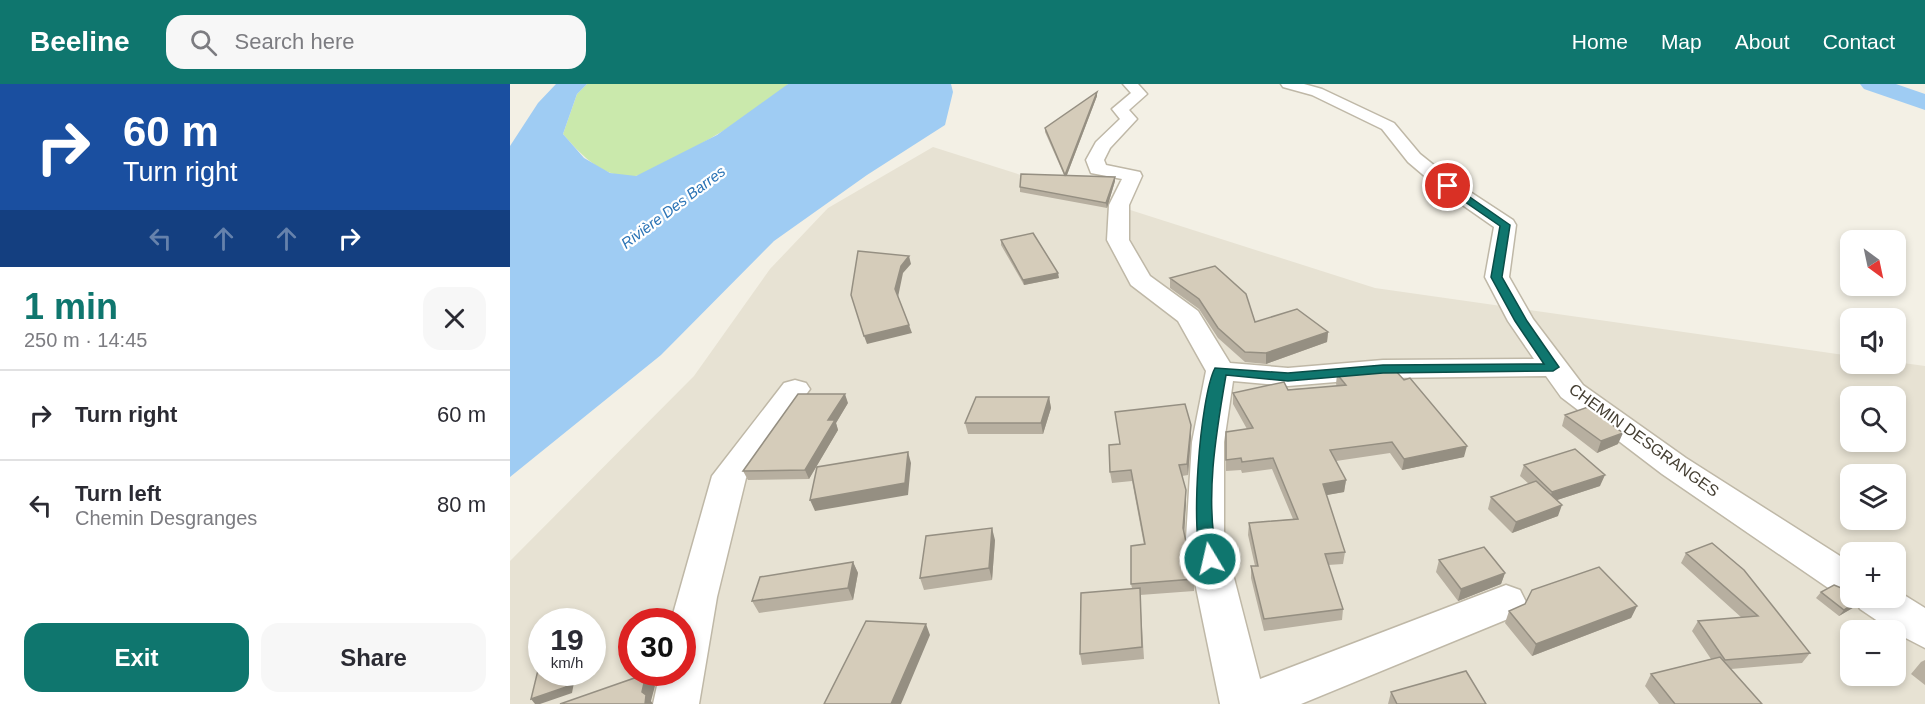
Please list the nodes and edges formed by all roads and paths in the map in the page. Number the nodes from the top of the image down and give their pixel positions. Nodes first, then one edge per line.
1 (1130, 84) edge
2 (1288, 84) edge
3 (1553, 367) junction
4 (1220, 371) junction
5 (795, 388) dead end
6 (1840, 576) edge
7 (1506, 602) dead end
8 (1891, 608) edge
9 (1925, 630) edge
10 (676, 704) edge
11 (1243, 704) edge
12 (1249, 704) edge

1 - 4 street
2 - 3 street, CHEMIN DESGRANGES
3 - 4 street
3 - 6 street, CHEMIN DESGRANGES
4 - 11 street
5 - 10 street
7 - 12 street
8 - 9 street

